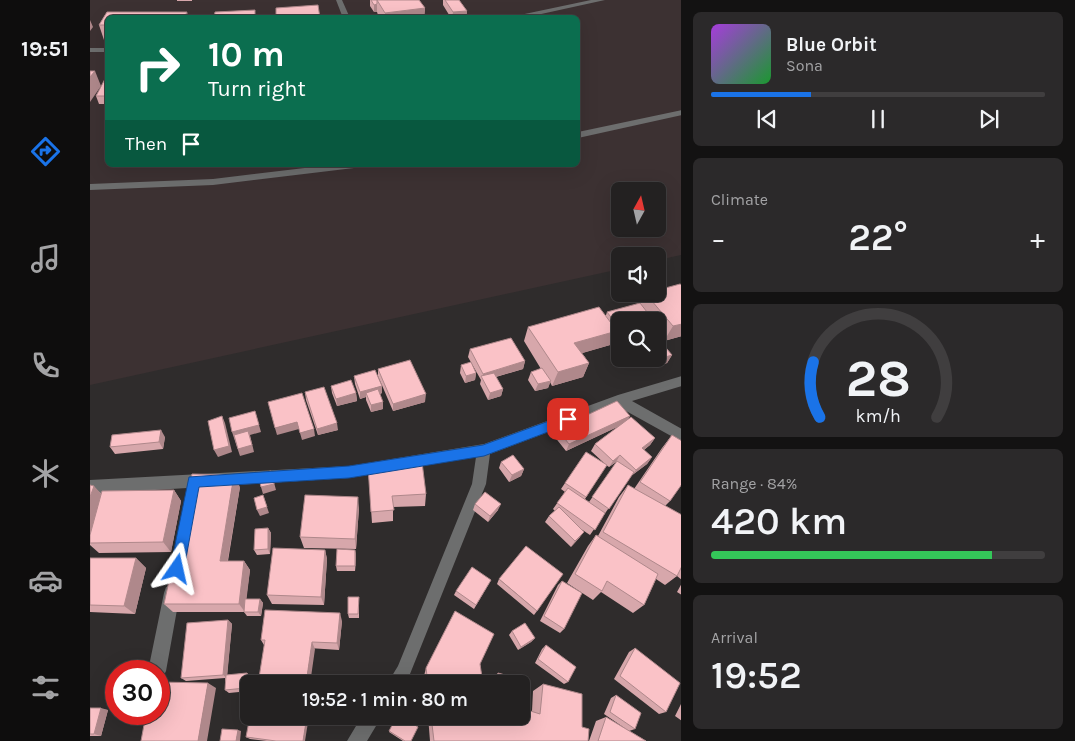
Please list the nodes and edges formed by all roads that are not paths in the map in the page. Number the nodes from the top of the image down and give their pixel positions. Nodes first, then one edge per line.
1 (340, 0) edge
2 (602, 0) edge
3 (346, 15) edge
4 (524, 15) edge
5 (90, 50) edge
6 (105, 50) edge
7 (681, 112) edge
8 (580, 135) edge
9 (337, 167) edge
10 (90, 187) edge
11 (681, 381) edge
12 (618, 400) junction
13 (681, 436) edge
14 (484, 450) junction
15 (194, 481) junction
16 (90, 487) edge
17 (190, 500) edge
18 (175, 575) edge
19 (159, 660) edge
20 (402, 675) edge
21 (367, 725) edge
22 (356, 741) edge

1 - 3 street
2 - 4 street
5 - 6 street
7 - 8 street
9 - 10 street
11 - 12 street
12 - 13 street
12 - 14 street
14 - 15 street
14 - 20 street
15 - 16 street
15 - 17 street
18 - 19 street
21 - 22 street

